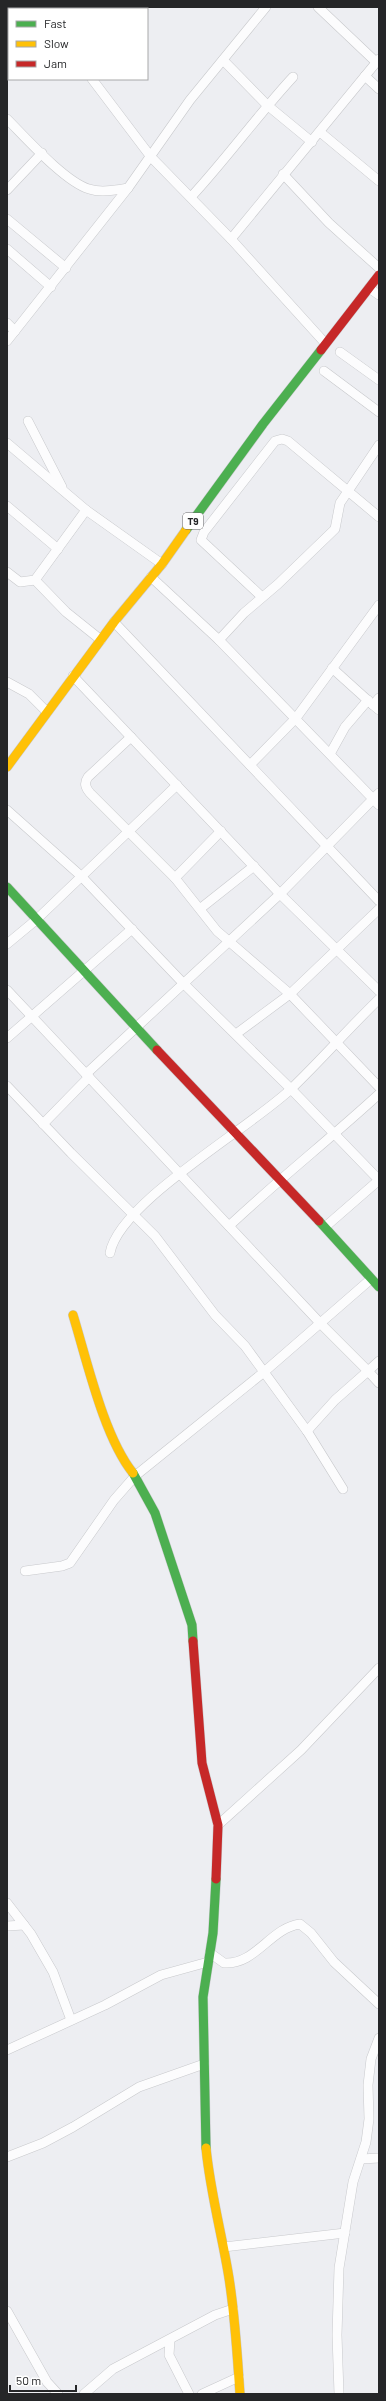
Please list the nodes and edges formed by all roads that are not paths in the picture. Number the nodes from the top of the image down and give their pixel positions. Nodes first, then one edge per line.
1 (266, 7) edge
2 (318, 7) edge
3 (223, 60) junction
4 (378, 60) edge
5 (365, 76) junction
6 (293, 77) dead end
7 (93, 80) edge
8 (379, 88) edge
9 (267, 105) junction
10 (7, 119) edge
11 (320, 132) junction
12 (312, 142) junction
13 (42, 153) junction
14 (151, 157) junction
15 (283, 174) junction
16 (379, 181) edge
17 (128, 188) junction
18 (7, 190) edge
19 (191, 197) junction
20 (7, 219) edge
21 (231, 240) junction
22 (7, 249) edge
23 (66, 268) junction
24 (379, 268) edge
25 (379, 275) edge
26 (51, 287) junction
27 (369, 288) junction
28 (379, 295) edge
29 (7, 323) edge
30 (15, 331) junction
31 (7, 342) edge
32 (325, 343) junction
33 (340, 352) dead end
34 (324, 371) dead end
35 (379, 380) edge
36 (379, 412) edge
37 (28, 421) dead end
38 (7, 443) edge
39 (379, 445) edge
40 (347, 490) junction
41 (64, 492) junction
42 (7, 506) edge
43 (86, 510) junction
44 (379, 517) edge
45 (58, 549) junction
46 (162, 564) junction
47 (7, 572) edge
48 (151, 577) junction
49 (35, 580) junction
50 (262, 597) junction
51 (379, 605) edge
52 (114, 622) junction
53 (100, 640) junction
54 (219, 640) junction
55 (332, 668) junction
56 (73, 676) junction
57 (7, 682) edge
58 (375, 703) edge
59 (47, 712) junction
60 (296, 718) junction
61 (131, 737) junction
62 (330, 754) junction
63 (250, 765) junction
64 (7, 767) edge
65 (177, 785) junction
66 (377, 799) edge
67 (7, 810) edge
68 (221, 831) junction
69 (131, 832) junction
70 (327, 846) junction
71 (254, 866) junction
72 (81, 876) junction
73 (175, 878) junction
74 (7, 887) edge
75 (280, 894) junction
76 (379, 901) edge
77 (201, 908) junction
78 (379, 909) edge
79 (36, 920) junction
80 (132, 929) junction
81 (229, 940) junction
82 (7, 944) edge
83 (337, 951) junction
84 (83, 970) junction
85 (183, 982) junction
86 (7, 990) edge
87 (379, 991) edge
88 (290, 994) junction
89 (379, 999) edge
90 (33, 1016) junction
91 (135, 1027) junction
92 (236, 1034) junction
93 (7, 1038) edge
94 (336, 1041) junction
95 (87, 1076) junction
96 (7, 1086) edge
97 (379, 1087) edge
98 (291, 1089) junction
99 (379, 1094) edge
100 (43, 1124) junction
101 (236, 1133) junction
102 (335, 1134) junction
103 (179, 1173) junction
104 (280, 1178) junction
105 (379, 1180) edge
106 (134, 1215) junction
107 (229, 1226) junction
108 (324, 1226) junction
109 (110, 1253) dead end
110 (371, 1279) junction
111 (379, 1287) edge
112 (73, 1315) dead end
113 (320, 1324) junction
114 (379, 1361) edge
115 (368, 1371) junction
116 (264, 1372) junction
117 (379, 1383) edge
118 (307, 1431) junction
119 (135, 1476) junction
120 (343, 1489) dead end
121 (25, 1571) dead end
122 (379, 1668) edge
123 (218, 1825) junction
124 (7, 1903) edge
125 (24, 1925) junction
126 (7, 1926) edge
127 (209, 1957) junction
128 (379, 2004) edge
129 (72, 2020) junction
130 (379, 2038) edge
131 (7, 2050) edge
132 (204, 2064) junction
133 (7, 2157) edge
134 (361, 2158) junction
135 (379, 2158) edge
136 (345, 2233) junction
137 (224, 2247) junction
138 (233, 2309) junction
139 (7, 2310) edge
140 (170, 2340) junction
141 (239, 2377) junction
142 (58, 2394) edge
143 (84, 2394) edge
144 (189, 2394) edge
145 (202, 2394) edge
146 (240, 2394) edge
147 (339, 2394) edge

1 - 3 street
2 - 4 street
3 - 9 street
3 - 14 street
4 - 5 street
5 - 8 street
5 - 11 street
6 - 9 street
7 - 14 street
9 - 12 street
9 - 19 street
10 - 13 street
11 - 12 street
11 - 16 street
12 - 15 street
13 - 17 street
13 - 18 street
14 - 17 street
14 - 19 street
15 - 21 street
15 - 24 street
17 - 23 street
19 - 21 street
20 - 23 street
21 - 32 street
22 - 26 street
23 - 26 street
25 - 27 main road, T9
26 - 30 street
27 - 28 street
27 - 32 main road, T9
29 - 30 street
30 - 31 street
32 - 46 main road, T9
33 - 35 street
34 - 36 street
37 - 41 street
38 - 41 street
39 - 40 street
40 - 44 street
40 - 50 street
40 - 50 street
41 - 43 street
42 - 45 street
43 - 45 street
43 - 46 street
45 - 49 street
46 - 48 main road, T9
47 - 49 street
48 - 52 main road, T9
48 - 54 street
49 - 53 street
50 - 54 street
51 - 55 street
52 - 53 main road, T9
52 - 63 street
53 - 56 main road, T9
54 - 60 street
55 - 58 street
55 - 60 street
56 - 59 main road, T9
56 - 61 street
57 - 59 street
58 - 62 street
59 - 64 main road, T9
60 - 62 street
60 - 63 street
61 - 65 street
61 - 69 street
62 - 66 street
63 - 70 street
65 - 68 street
65 - 69 street
66 - 70 street
67 - 72 street
68 - 71 street
68 - 73 street
69 - 72 street
69 - 73 street
70 - 75 street
70 - 76 street
71 - 75 street
71 - 77 street
72 - 79 street
72 - 80 street
73 - 77 street
74 - 79 main road
75 - 81 street
75 - 83 street
77 - 81 street
78 - 83 street
79 - 82 street
79 - 84 main road
80 - 84 street
80 - 85 street
81 - 85 street
81 - 88 street
83 - 87 street
83 - 88 street
84 - 90 street
84 - 91 main road
85 - 91 street
85 - 92 street
86 - 90 street
88 - 92 street
88 - 94 street
89 - 94 street
90 - 93 street
90 - 95 street
91 - 95 street
91 - 101 main road
92 - 98 street
94 - 97 street
94 - 98 street
95 - 100 street
95 - 103 street
96 - 100 street
98 - 101 street
98 - 102 street
99 - 102 street
100 - 106 street
101 - 103 street
101 - 104 main road
102 - 104 street
102 - 105 street
103 - 106 street
103 - 107 street
104 - 107 street
104 - 108 main road
105 - 108 street
106 - 109 street
106 - 116 street
107 - 113 street
108 - 110 main road
110 - 111 main road
110 - 113 street
112 - 119 main road
113 - 115 street
113 - 116 street
114 - 115 street
115 - 117 street
115 - 118 street
116 - 118 street
116 - 119 street
118 - 120 street
119 - 121 street
119 - 123 main road
122 - 123 street
123 - 127 main road
124 - 125 street
125 - 126 street
125 - 129 street
127 - 128 street
127 - 129 street
127 - 132 main road
129 - 131 street
130 - 134 street
132 - 133 street
132 - 137 main road
134 - 135 street
134 - 136 street
136 - 137 street
136 - 147 street
137 - 138 main road
138 - 140 street
138 - 141 main road
139 - 142 street
140 - 143 street
140 - 144 street
141 - 145 street
141 - 146 main road

